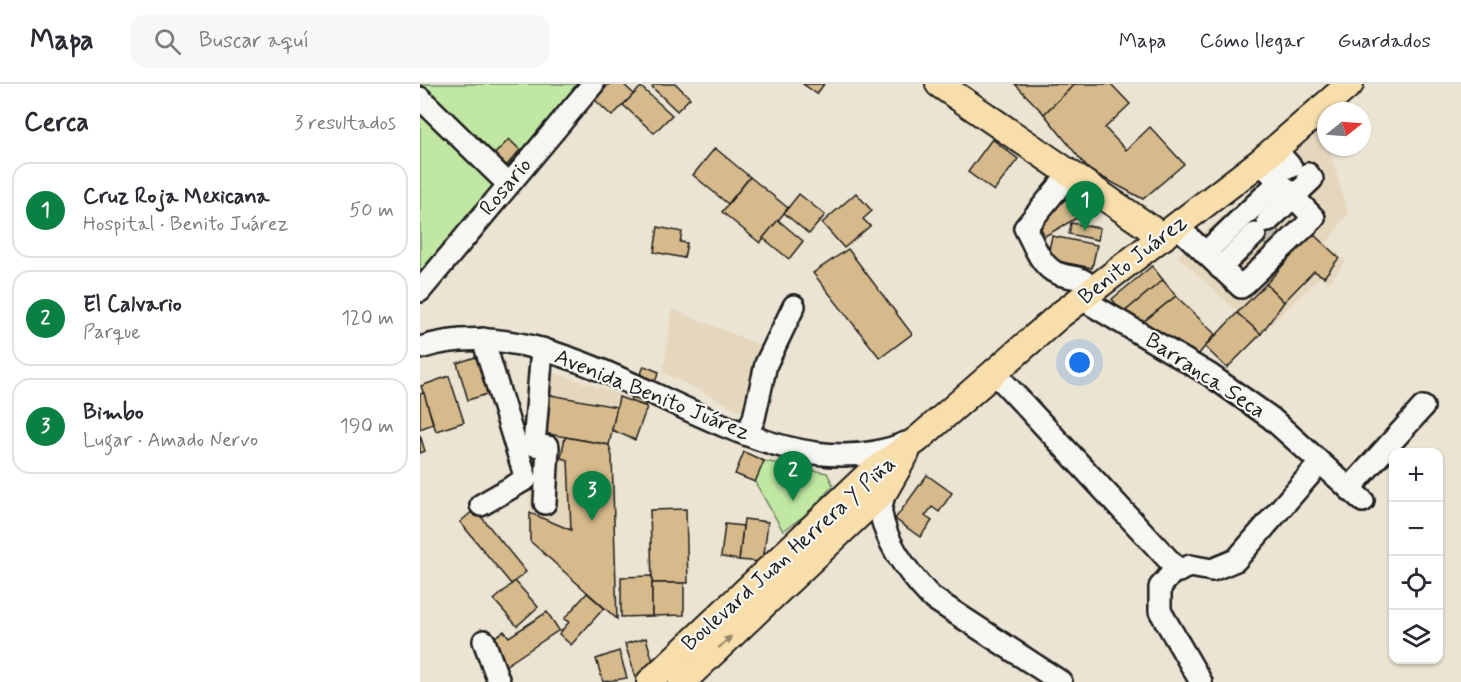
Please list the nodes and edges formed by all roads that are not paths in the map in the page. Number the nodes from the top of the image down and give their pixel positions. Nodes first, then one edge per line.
1 (593, 84) edge
2 (939, 84) edge
3 (1350, 84) edge
4 (420, 98) edge
5 (1070, 173) junction
6 (1293, 180) junction
7 (508, 184) junction
8 (1170, 231) junction
9 (1265, 231) junction
10 (1224, 271) junction
11 (420, 291) edge
12 (1089, 295) junction
13 (794, 306) dead end
14 (483, 339) junction
15 (420, 348) edge
16 (542, 349) junction
17 (993, 371) junction
18 (1423, 407) dead end
19 (747, 434) junction
20 (918, 438) junction
21 (1320, 463) junction
22 (885, 490) junction
23 (545, 503) dead end
24 (481, 505) dead end
25 (1179, 571) junction
26 (484, 640) dead end
27 (499, 682) edge
28 (650, 682) edge
29 (682, 682) edge
30 (1061, 682) edge
31 (1200, 682) edge

1 - 7 street, Rosario
2 - 5 main road
3 - 6 main road, Benito Juárez
4 - 7 street
5 - 8 main road
5 - 12 street, Barranca Seca
6 - 8 main road, Benito Juárez
6 - 9 street
6 - 9 street
6 - 10 street
6 - 10 street
7 - 11 street, Rosario
8 - 10 street
8 - 12 main road, Benito Juárez
9 - 10 street
9 - 10 street
12 - 17 main road, Benito Juárez
12 - 21 street, Barranca Seca
13 - 19 street
14 - 15 street, Avenida Benito Juárez
14 - 16 street, Avenida Benito Juárez
14 - 24 street
16 - 19 street, Avenida Benito Juárez
16 - 23 street
17 - 20 main road, Benito Juárez
17 - 25 street
18 - 21 street, Barranca Seca
19 - 20 street, Avenida Benito Juárez
20 - 22 main road, Boulevard Juan Herrera Y Piña
20 - 28 main road, Boulevard Juan Herrera Y Piña
21 - 25 street
29 -> 22 main road, Boulevard Juan Herrera Y Piña
22 - 30 street
25 - 31 street
26 - 27 street

